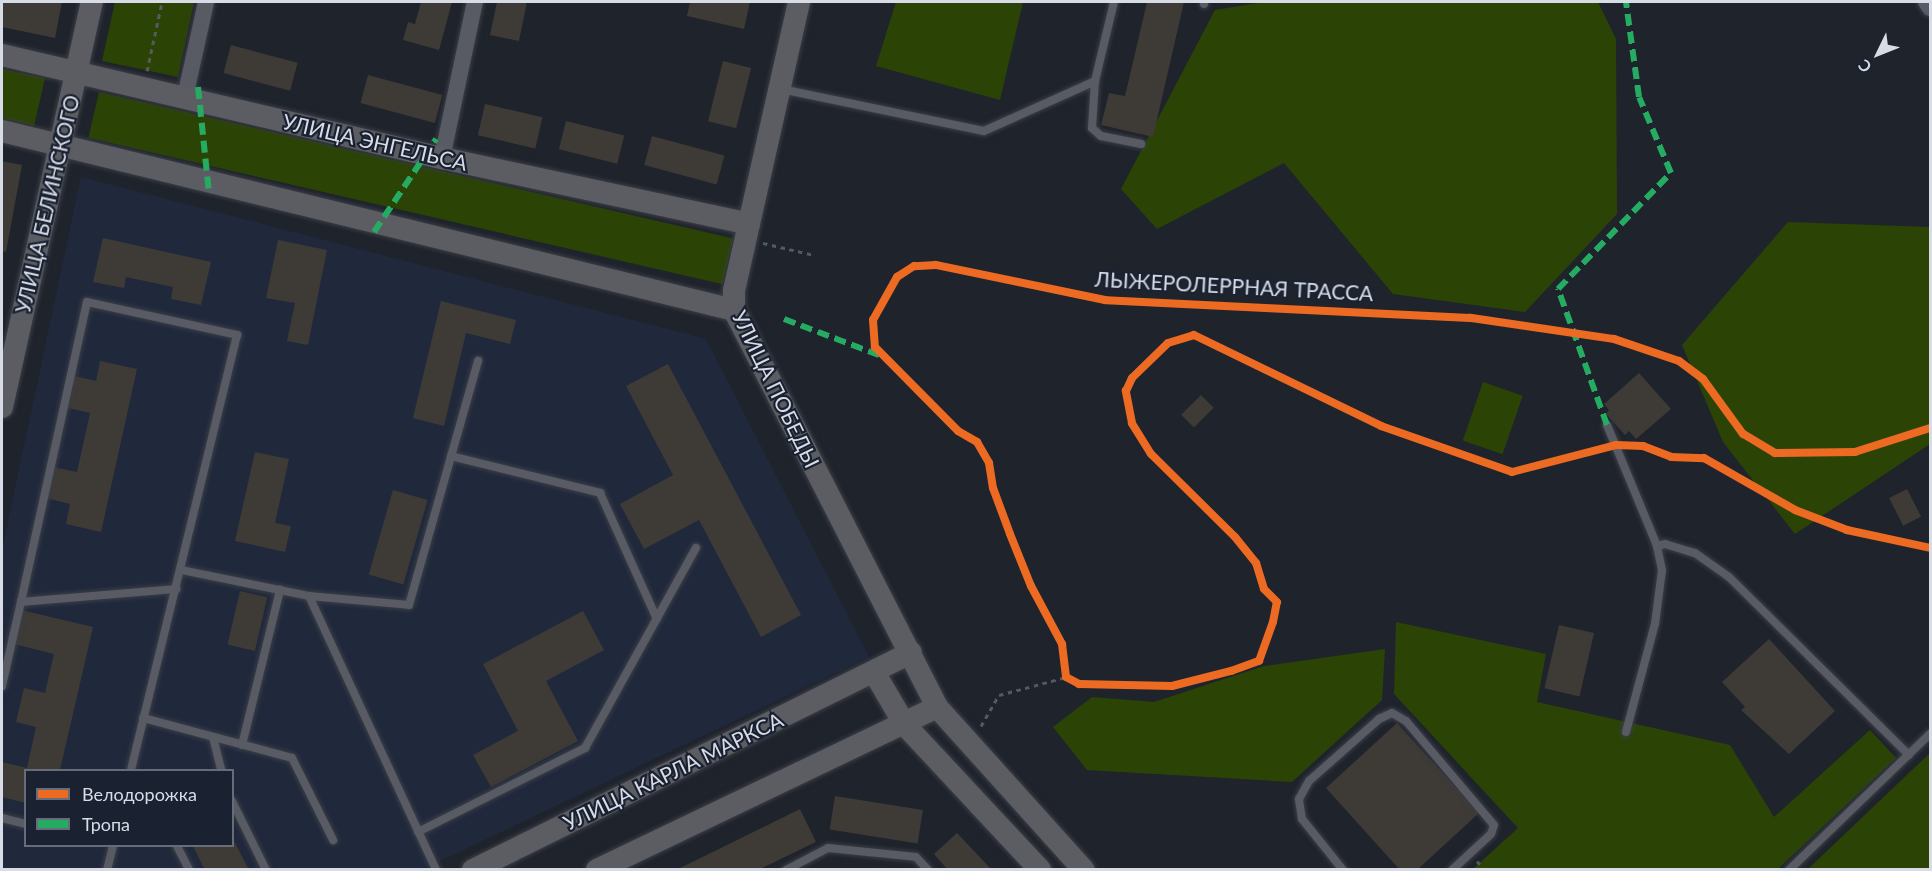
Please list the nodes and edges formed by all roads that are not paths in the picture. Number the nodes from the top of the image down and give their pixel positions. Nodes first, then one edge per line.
1 (92, 2) edge
2 (206, 2) edge
3 (474, 2) edge
4 (799, 2) edge
5 (1114, 2) edge
6 (1926, 2) edge
7 (1930, 8) edge
8 (2, 55) edge
9 (76, 71) junction
10 (1095, 81) junction
11 (780, 89) junction
12 (185, 97) junction
13 (2, 131) edge
14 (1141, 144) dead end
15 (60, 145) junction
16 (442, 158) junction
17 (749, 224) junction
18 (734, 310) junction
19 (478, 360) dead end
20 (2, 407) edge
21 (1607, 425) dead end
22 (452, 456) junction
23 (1658, 546) junction
24 (696, 548) dead end
25 (181, 570) junction
26 (176, 589) junction
27 (280, 590) junction
28 (309, 596) junction
29 (21, 602) junction
30 (657, 619) junction
31 (911, 653) junction
32 (874, 672) junction
33 (2, 686) edge
34 (937, 707) junction
35 (143, 718) junction
36 (904, 725) junction
37 (1626, 732) dead end
38 (1930, 734) edge
39 (213, 737) junction
40 (242, 745) junction
41 (1909, 755) junction
42 (131, 769) edge
43 (221, 769) edge
44 (234, 805) edge
45 (2, 818) edge
46 (24, 824) edge
47 (418, 832) junction
48 (333, 840) dead end
49 (110, 847) edge
50 (178, 847) edge
51 (107, 870) edge
52 (189, 870) edge
53 (266, 870) edge
54 (436, 870) edge
55 (473, 870) edge
56 (597, 870) edge
57 (786, 870) edge
58 (928, 870) edge
59 (1040, 870) edge
60 (1084, 870) edge
61 (1343, 870) edge
62 (1452, 870) edge
63 (1789, 870) edge

1 - 9 main road, УЛИЦА БЕЛИНСКОГО
2 - 12 street
3 - 16 street
4 - 11 main road, УЛИЦА ПОБЕДЫ
5 - 10 lane
6 - 7 street
8 - 9 main road, УЛИЦА ЭНГЕЛЬСА
9 - 12 main road, УЛИЦА ЭНГЕЛЬСА
9 - 15 main road, УЛИЦА БЕЛИНСКОГО
10 - 11 lane
10 - 14 lane
11 - 17 main road, УЛИЦА ПОБЕДЫ
12 - 16 main road, УЛИЦА ЭНГЕЛЬСА
13 - 15 main road
15 - 18 main road
15 - 20 main road, УЛИЦА БЕЛИНСКОГО
16 - 17 main road, УЛИЦА ЭНГЕЛЬСА
17 - 18 main road, УЛИЦА ПОБЕДЫ
18 - 31 main road, УЛИЦА ПОБЕДЫ
19 - 22 lane
21 - 23 lane
22 - 28 lane
22 - 30 lane
23 - 37 lane
23 - 41 lane
24 - 30 lane
25 - 26 lane
25 - 27 lane
25 - 29 lane
26 - 29 lane
26 - 35 lane
27 - 28 lane
27 - 40 lane
28 - 47 lane
29 - 33 lane
30 - 47 lane
31 - 32 main road
31 - 34 main road, УЛИЦА ПОБЕДЫ
32 - 36 main road
32 - 55 main road, УЛИЦА КАРЛА МАРКСА
34 - 36 main road
34 - 60 main road, УЛИЦА ПОБЕДЫ
35 - 39 lane
35 - 42 lane
36 - 56 main road
36 - 59 main road
38 - 41 lane
39 - 40 lane
39 - 43 lane
40 - 48 lane
41 - 63 lane
44 - 53 lane
45 - 46 lane
47 - 54 lane
49 - 51 lane
50 - 52 lane
57 - 58 lane
61 - 62 lane

